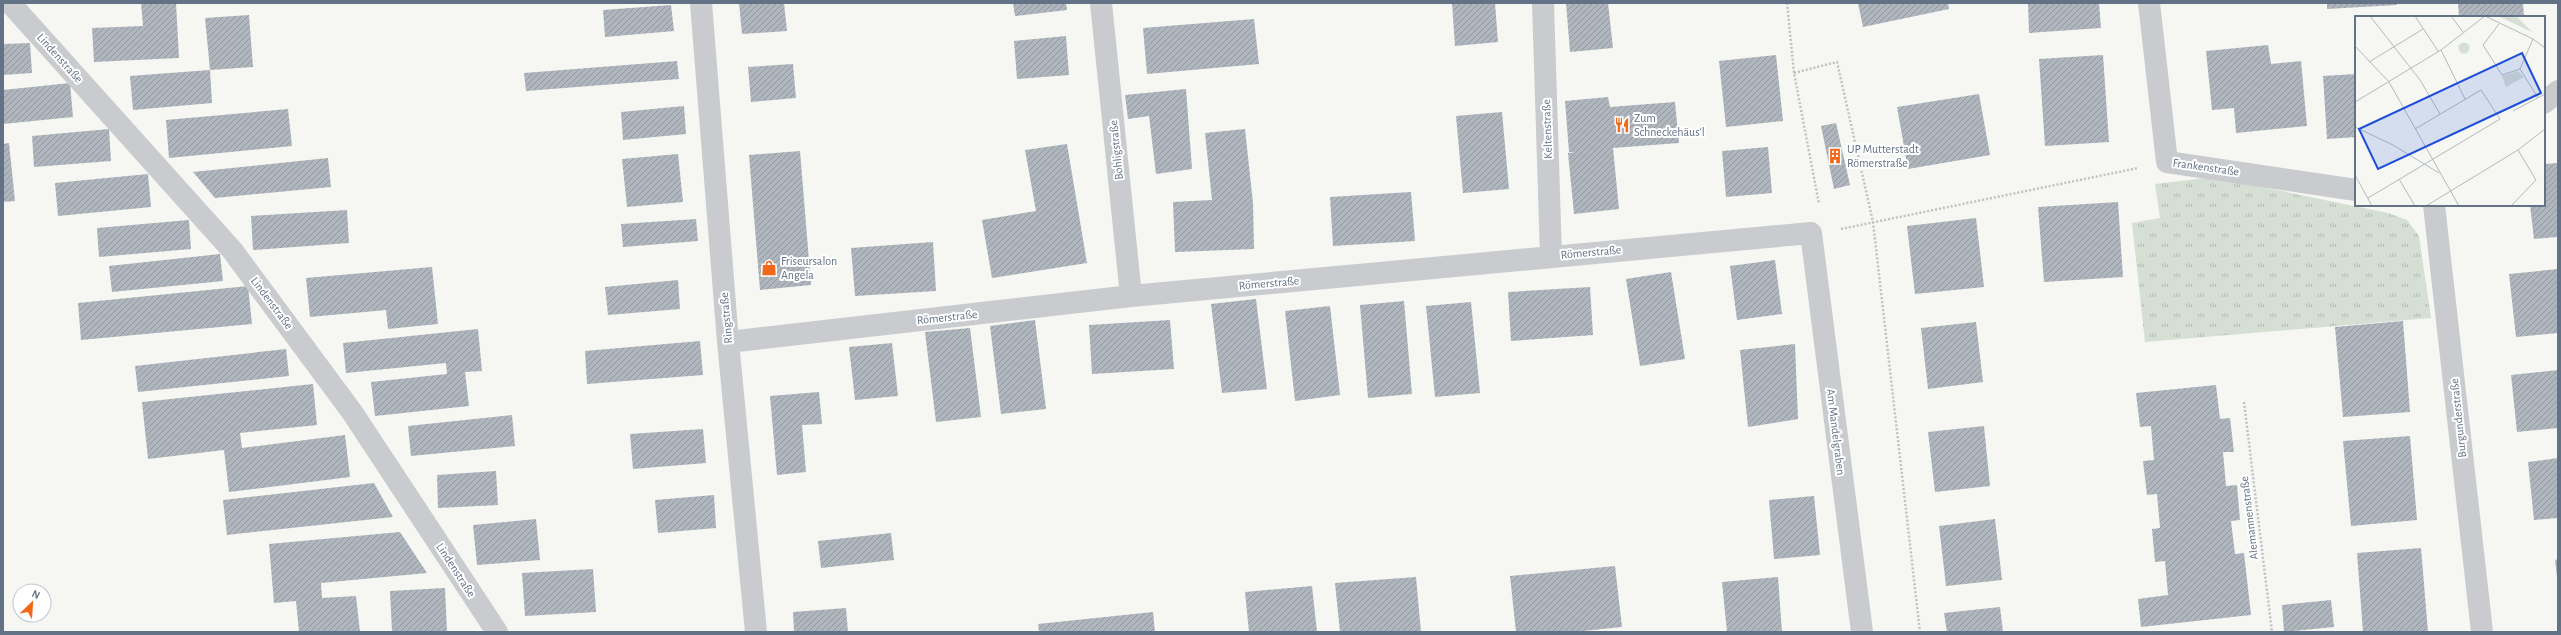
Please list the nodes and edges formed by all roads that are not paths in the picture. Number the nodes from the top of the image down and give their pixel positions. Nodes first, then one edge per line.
1 (10, 3) edge
2 (701, 3) edge
3 (1101, 3) edge
4 (1543, 3) edge
5 (2149, 3) edge
6 (2558, 91) edge
7 (2545, 102) edge
8 (2355, 190) edge
9 (2434, 206) edge
10 (1817, 232) joint
11 (1551, 256) junction
12 (1131, 296) junction
13 (728, 342) junction
14 (496, 632) edge
15 (756, 632) edge
16 (1862, 632) edge
17 (2482, 632) edge

1 - 14 street, Lindenstraße
2 - 13 street, Ringstraße
3 - 12 street, Bohligstraße
4 - 11 street, Keltenstraße
5 - 8 street, Frankenstraße
6 - 7 street
9 - 17 street, Burgunderstraße
10 - 11 street, Römerstraße
10 - 16 street, Am Mandelgraben
11 - 12 street, Römerstraße
12 - 13 street, Römerstraße
13 - 15 street, Ringstraße

